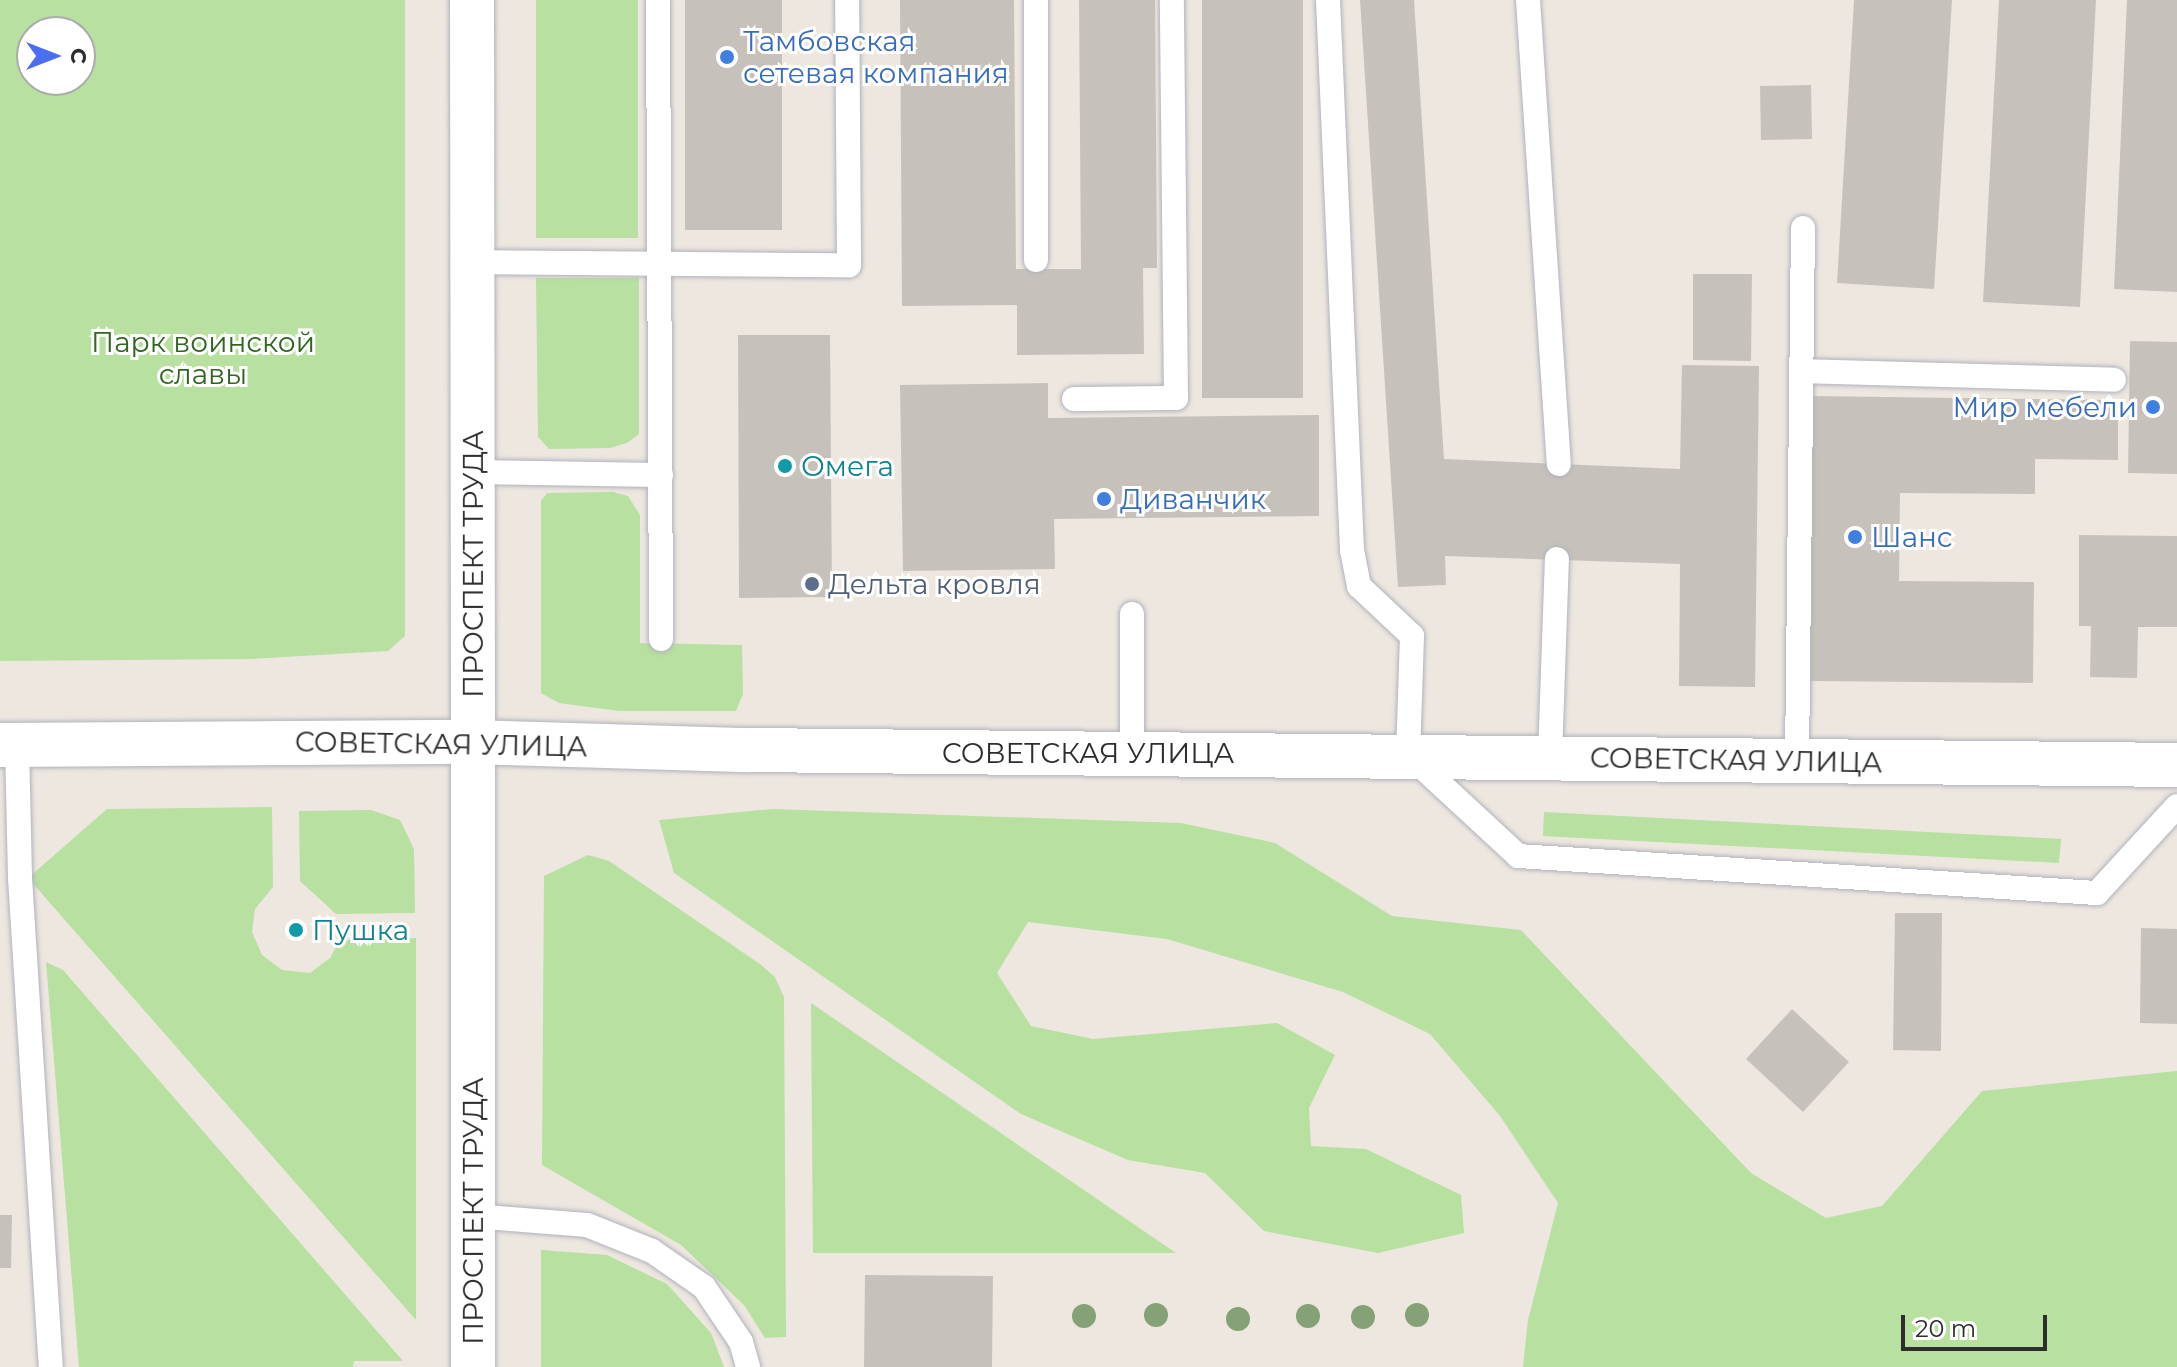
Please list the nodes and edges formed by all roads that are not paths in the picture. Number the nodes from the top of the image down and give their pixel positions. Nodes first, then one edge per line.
1 (472, 0) edge
2 (658, 0) edge
3 (847, 0) edge
4 (1036, 0) edge
5 (1172, 0) edge
6 (1328, 0) edge
7 (1528, 0) edge
8 (1803, 228) dead end
9 (1036, 260) dead end
10 (472, 262) junction
11 (659, 264) junction
12 (1801, 371) junction
13 (2114, 380) dead end
14 (1074, 399) dead end
15 (1559, 464) dead end
16 (472, 472) junction
17 (661, 475) junction
18 (1557, 559) dead end
19 (1132, 614) dead end
20 (661, 639) dead end
21 (473, 742) junction
22 (8, 745) edge
23 (1132, 753) junction
24 (1408, 754) junction
25 (1550, 757) junction
26 (1797, 762) junction
27 (2177, 765) edge
28 (2177, 806) edge
29 (473, 1216) junction
30 (51, 1367) edge
31 (473, 1367) edge
32 (748, 1367) edge

1 - 10 main road, ПРОСПЕКТ ТРУДА
2 - 11 lane
3 - 11 lane
4 - 9 lane
5 - 14 lane
6 - 24 lane
7 - 15 lane
8 - 12 lane
10 - 11 lane
10 - 16 main road, ПРОСПЕКТ ТРУДА
11 - 17 lane
12 - 13 lane
12 - 26 lane
16 - 17 lane
16 - 21 main road, ПРОСПЕКТ ТРУДА
17 - 20 lane
18 - 25 lane
19 - 23 lane
21 - 22 main road, СОВЕТСКАЯ УЛИЦА
21 - 23 main road, СОВЕТСКАЯ УЛИЦА
21 - 29 main road, ПРОСПЕКТ ТРУДА
22 - 30 lane
23 - 24 main road, СОВЕТСКАЯ УЛИЦА
24 - 25 main road, СОВЕТСКАЯ УЛИЦА
24 - 28 lane
25 - 26 main road, СОВЕТСКАЯ УЛИЦА
26 - 27 main road, СОВЕТСКАЯ УЛИЦА
29 - 31 main road, ПРОСПЕКТ ТРУДА
29 - 32 lane

